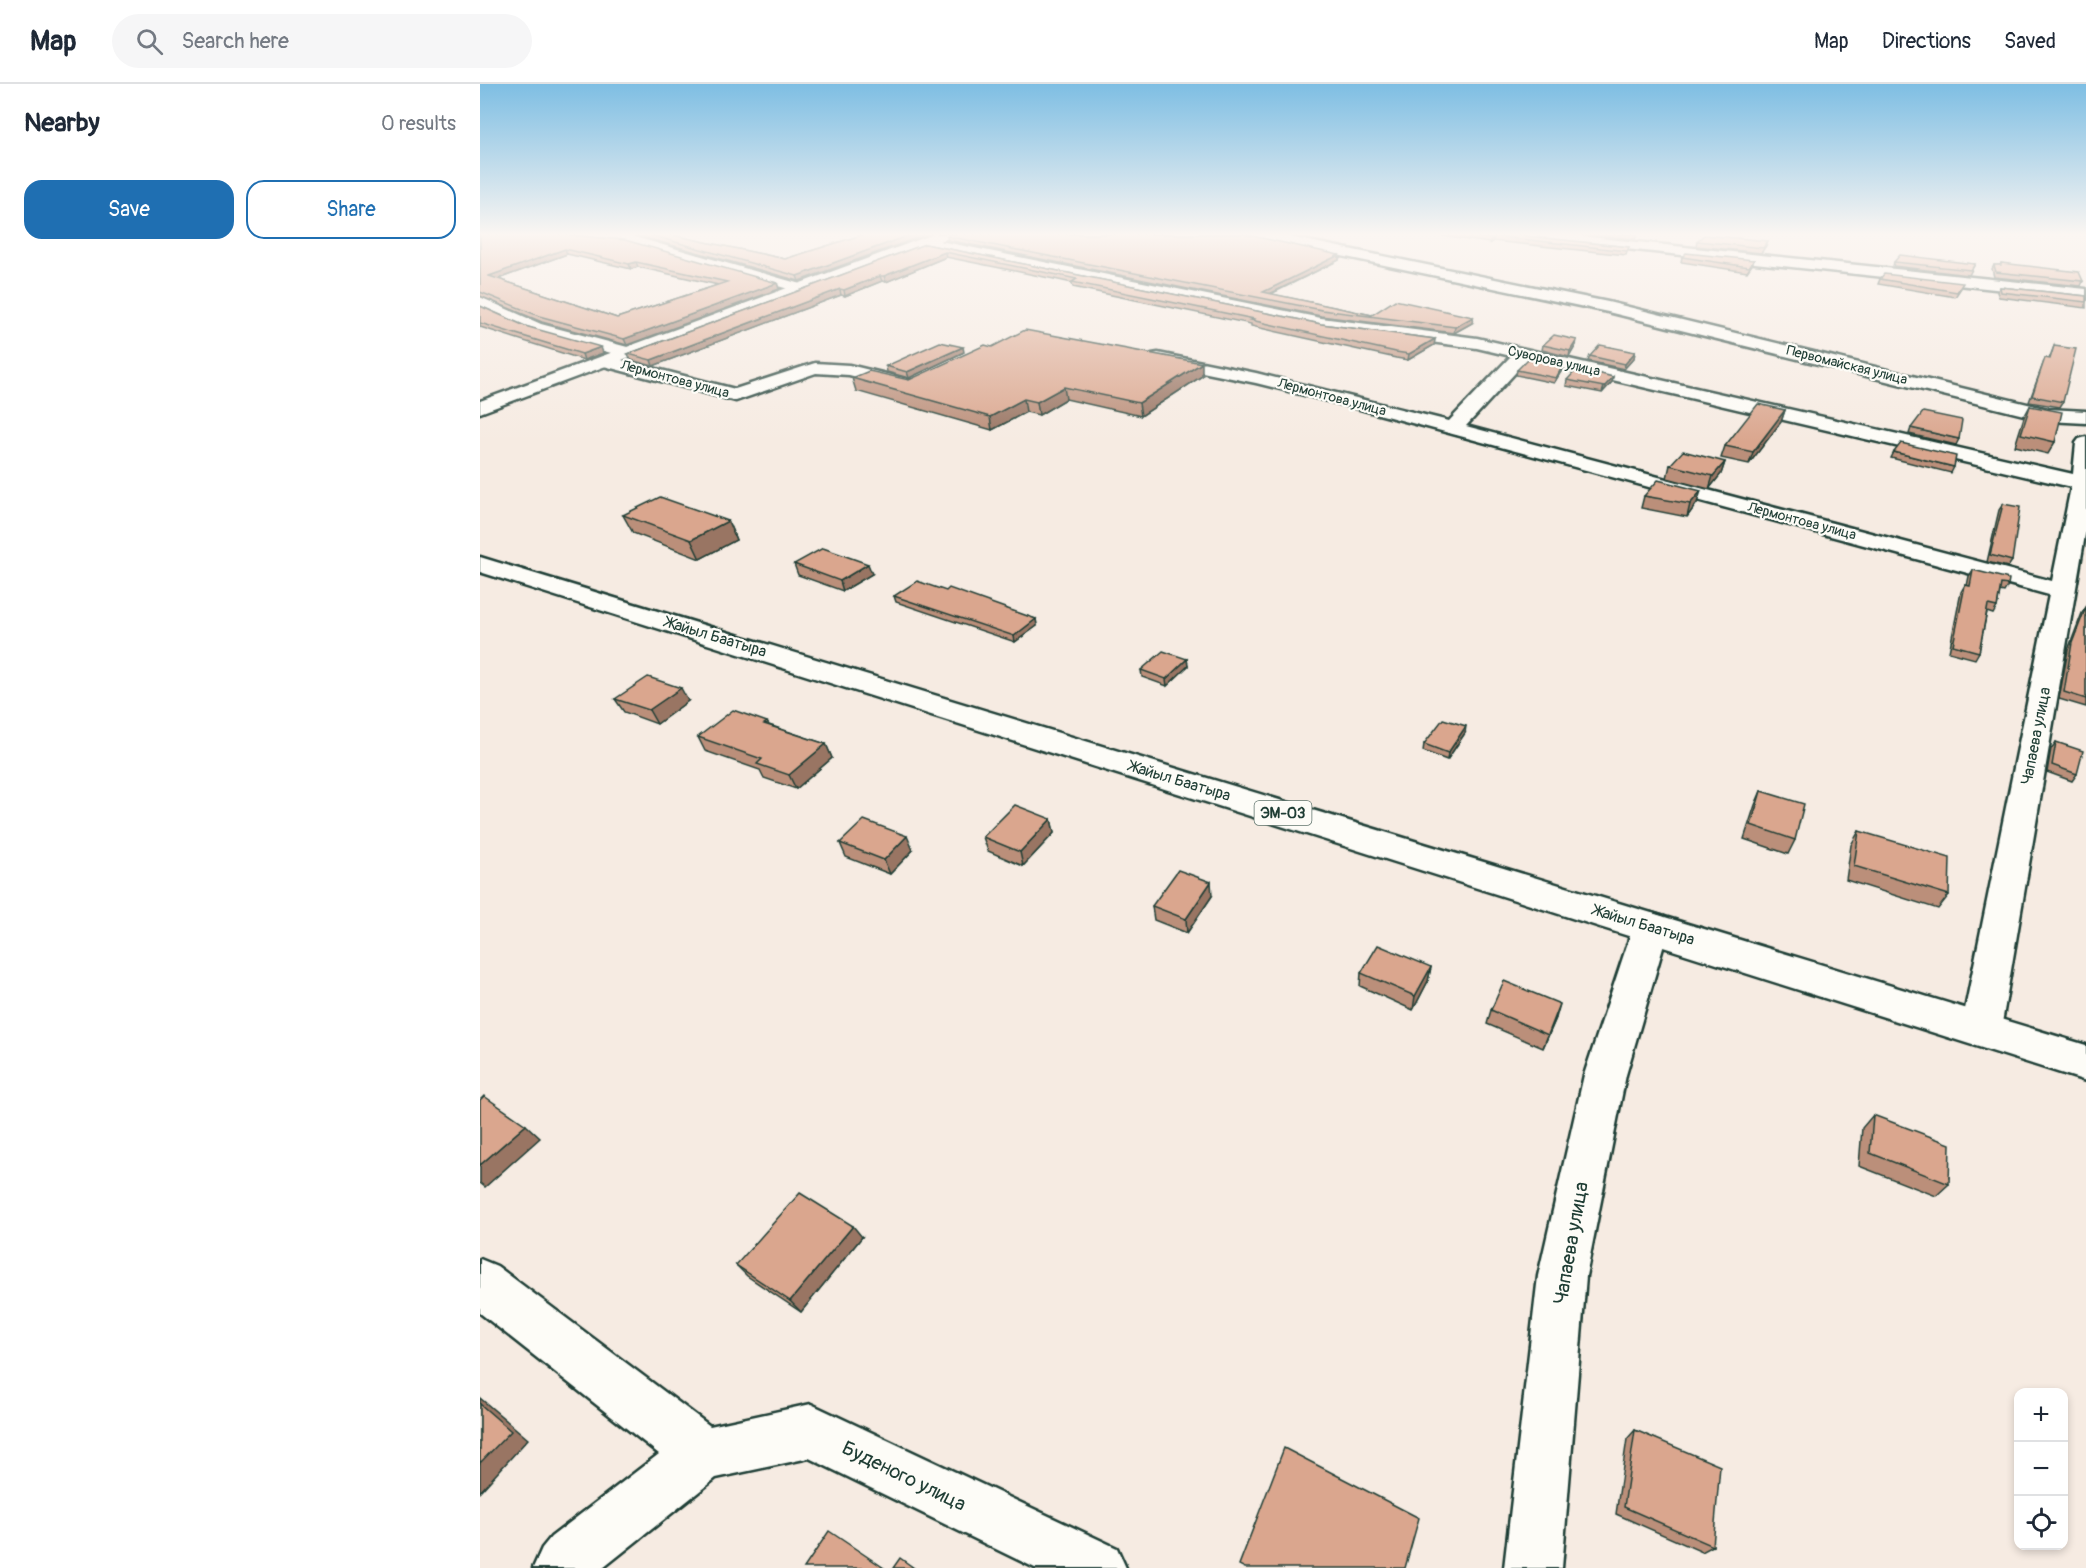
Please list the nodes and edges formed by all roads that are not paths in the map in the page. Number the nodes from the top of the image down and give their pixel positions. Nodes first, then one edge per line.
1 (483, 303) edge
2 (758, 303) edge
3 (1232, 303) edge
4 (1590, 303) edge
5 (629, 352) junction
6 (1523, 354) junction
7 (1140, 355) edge
8 (606, 361) junction
9 (921, 381) edge
10 (480, 407) edge
11 (2086, 417) edge
12 (1452, 429) junction
13 (2086, 442) edge
14 (2083, 483) junction
15 (480, 564) edge
16 (2062, 591) junction
17 (1651, 927) junction
18 (1981, 1029) junction
19 (2086, 1063) edge
20 (480, 1283) edge
21 (703, 1455) junction
22 (562, 1568) edge
23 (1097, 1568) edge
24 (1533, 1568) edge

1 - 5 main road, Лермонтова улица
2 - 5 main road
3 - 6 main road, Суворова улица
4 - 11 main road, Первомайская улица
5 - 8 main road
6 - 12 main road
6 - 14 main road, Суворова улица
7 - 12 main road, Лермонтова улица
8 - 9 main road, Лермонтова улица
8 - 10 main road
12 - 16 main road, Лермонтова улица
13 - 14 main road, Чапаева улица
14 - 16 main road, Чапаева улица
15 - 17 main road, Жайыл Баатыра / ЭМ-03
16 - 18 main road, Чапаева улица
17 - 18 main road, Жайыл Баатыра / ЭМ-03
17 - 24 main road, Чапаева улица
18 - 19 main road, Жайыл Баатыра / ЭМ-03
20 - 21 main road
21 - 22 main road, Буденого улица
21 - 23 main road, Буденого улица

